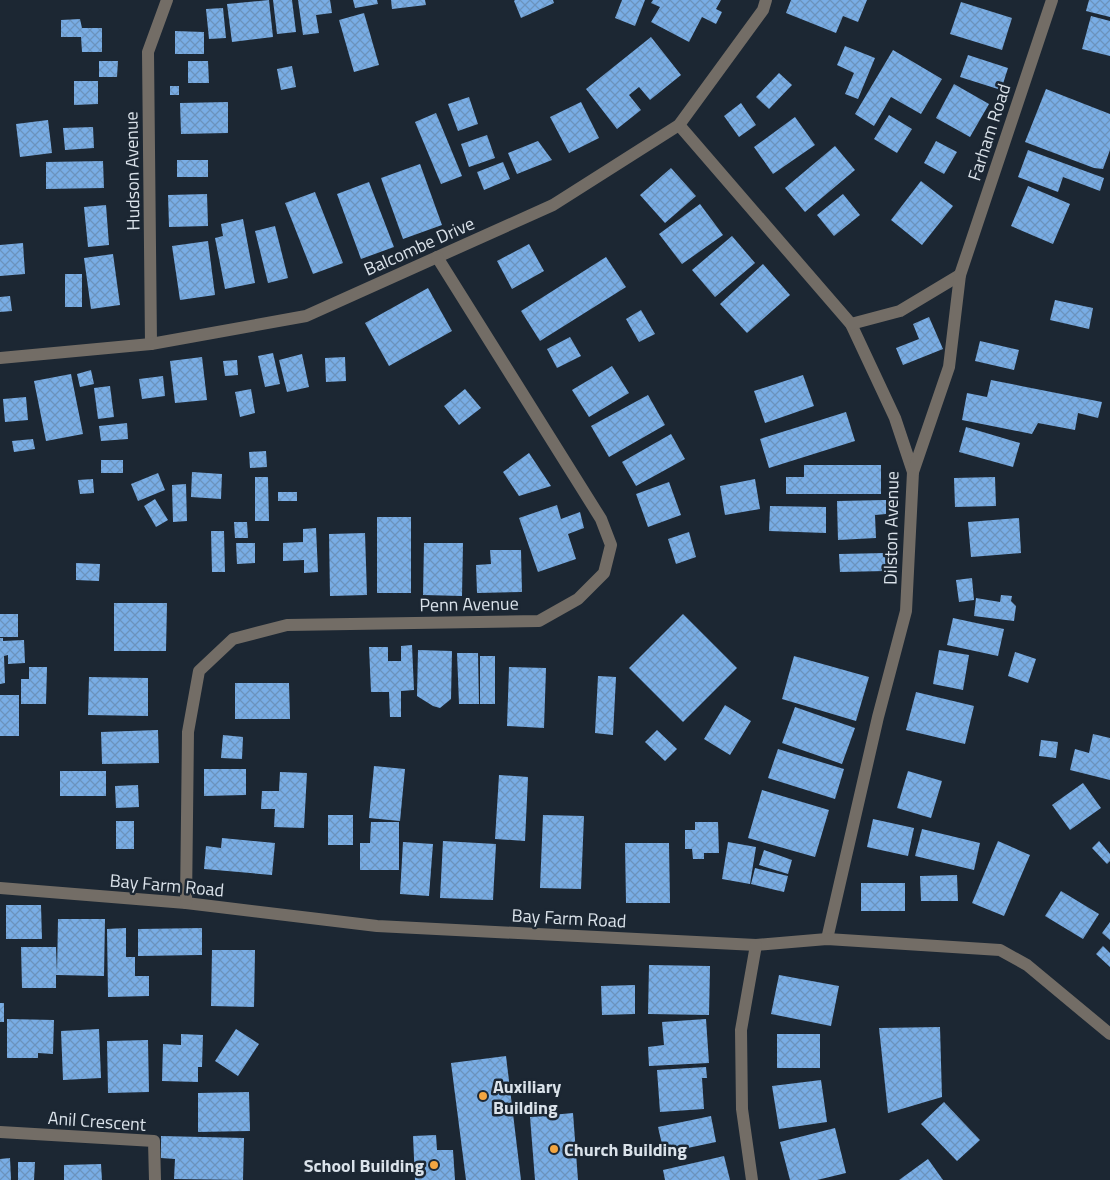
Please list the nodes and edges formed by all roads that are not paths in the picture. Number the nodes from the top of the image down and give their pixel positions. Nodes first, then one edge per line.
1 (166, 0) edge
2 (766, 0) edge
3 (1052, 0) edge
4 (679, 125) junction
5 (437, 257) junction
6 (960, 275) junction
7 (851, 324) junction
8 (152, 344) junction
9 (0, 358) edge
10 (913, 472) junction
11 (0, 888) edge
12 (186, 902) junction
13 (828, 939) junction
14 (756, 945) junction
15 (1110, 1034) edge
16 (0, 1132) edge
17 (155, 1180) edge
18 (752, 1180) edge

1 - 8 street, Hudson Avenue
2 - 4 street, Balcombe Drive
3 - 6 street, Farham Road
4 - 5 street, Balcombe Drive
4 - 7 street, Dilston Avenue
5 - 8 street, Balcombe Drive
5 - 12 street, Penn Avenue
6 - 7 street
6 - 10 street, Farham Road
7 - 10 street, Dilston Avenue
8 - 9 street, Balcombe Drive
10 - 13 street, Dilston Avenue
11 - 12 street, Bay Farm Road
12 - 14 street, Bay Farm Road
13 - 14 street, Bay Farm Road
13 - 15 street, Bay Farm Road
14 - 18 street
16 - 17 street, Anil Crescent

